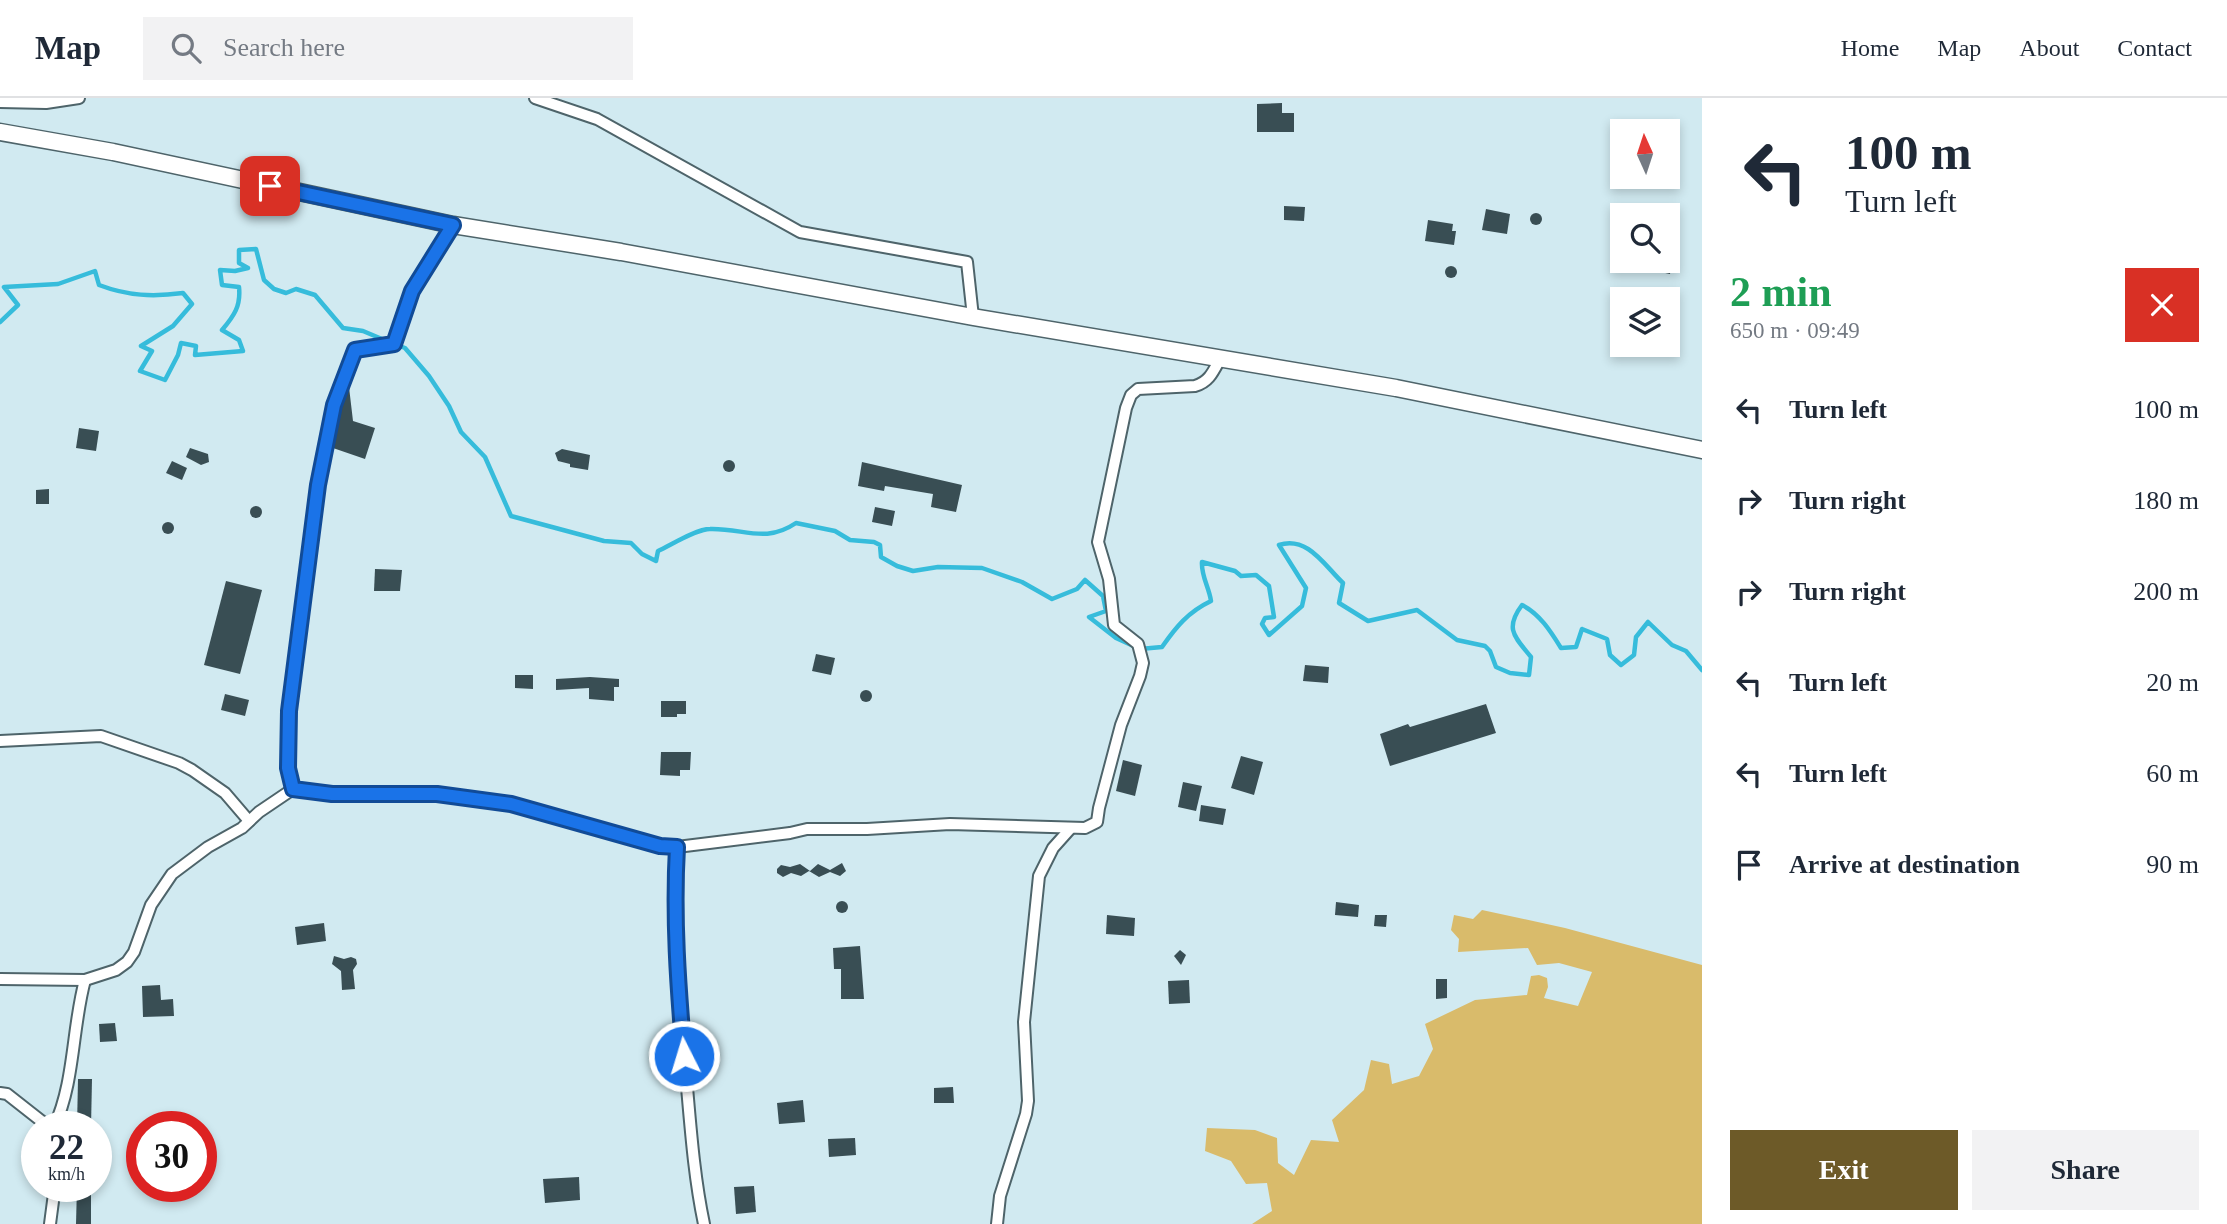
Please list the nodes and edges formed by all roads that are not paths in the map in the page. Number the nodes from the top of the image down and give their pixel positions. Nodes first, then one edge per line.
1 (79, 98) edge
2 (535, 98) edge
3 (0, 102) edge
4 (0, 132) edge
5 (453, 225) junction
6 (973, 317) junction
7 (1220, 359) junction
8 (1702, 450) edge
9 (0, 741) edge
10 (293, 789) junction
11 (249, 821) junction
12 (1070, 829) junction
13 (677, 847) junction
14 (0, 979) edge
15 (85, 980) junction
16 (0, 1093) edge
17 (30, 1111) edge
18 (61, 1111) edge
19 (53, 1202) edge
20 (50, 1224) edge
21 (704, 1224) edge
22 (997, 1224) edge

1 - 3 street
2 - 6 street
4 - 5 main road
5 - 6 main road
5 - 10 street
6 - 7 main road
7 - 8 main road
7 - 12 street
9 - 11 street
10 - 11 street
10 - 13 street
11 - 15 street
12 - 13 street
12 - 22 street
13 - 21 street
14 - 15 street
15 - 18 street
16 - 17 street
19 - 20 street

